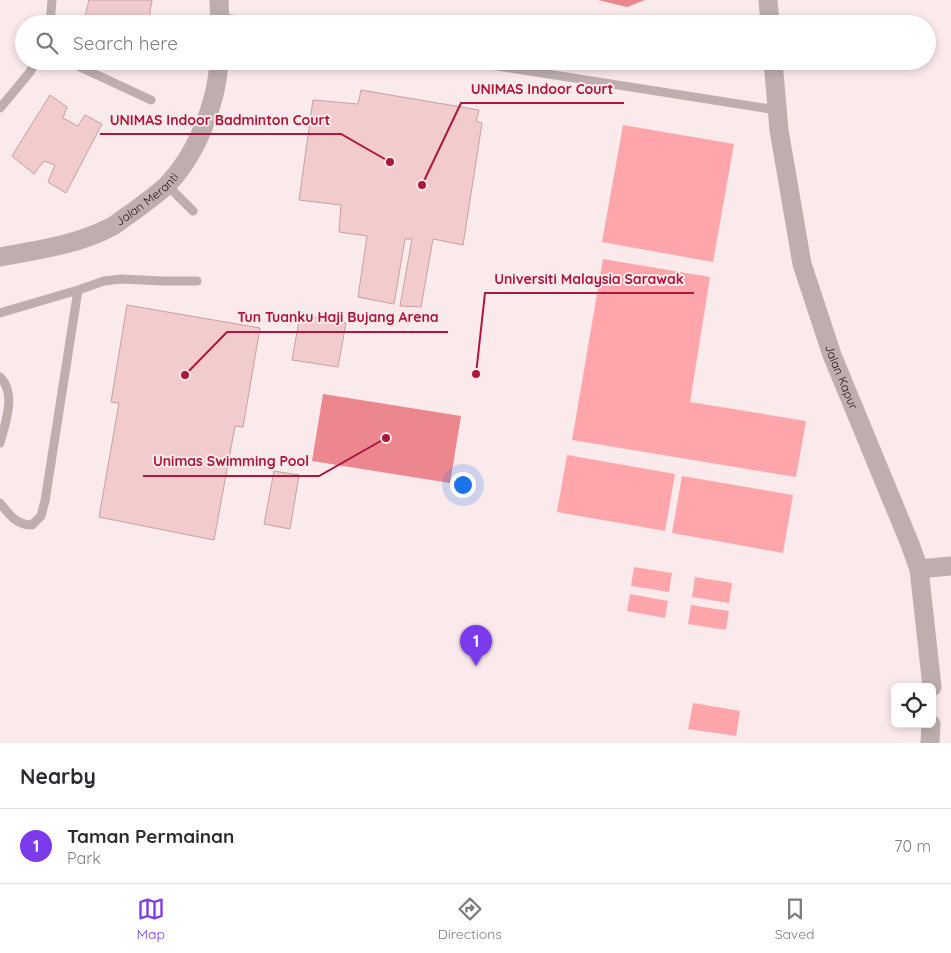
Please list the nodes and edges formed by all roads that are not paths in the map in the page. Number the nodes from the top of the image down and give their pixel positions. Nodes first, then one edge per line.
1 (52, 0) edge
2 (768, 0) edge
3 (51, 15) edge
4 (769, 15) edge
5 (31, 70) edge
6 (86, 70) edge
7 (218, 70) edge
8 (519, 70) edge
9 (773, 70) edge
10 (151, 100) dead end
11 (0, 108) edge
12 (772, 110) junction
13 (167, 185) junction
14 (193, 211) dead end
15 (0, 257) edge
16 (197, 280) dead end
17 (78, 290) junction
18 (0, 313) edge
19 (0, 377) edge
20 (0, 443) edge
21 (0, 503) edge
22 (951, 566) edge
23 (919, 569) junction
24 (932, 683) edge
25 (932, 728) edge
26 (930, 743) edge

1 - 3 lane
2 - 4 street
5 - 11 lane
6 - 10 lane
7 - 13 street, Jalan Meranti
8 - 12 lane
9 - 12 street, Jalan Kapur
12 - 23 street, Jalan Kapur
13 - 14 lane
13 - 15 street, Jalan Meranti
16 - 17 lane
17 - 18 lane
17 - 21 lane
19 - 20 lane
22 - 23 street
23 - 24 street, Jalan Kapur
25 - 26 street

